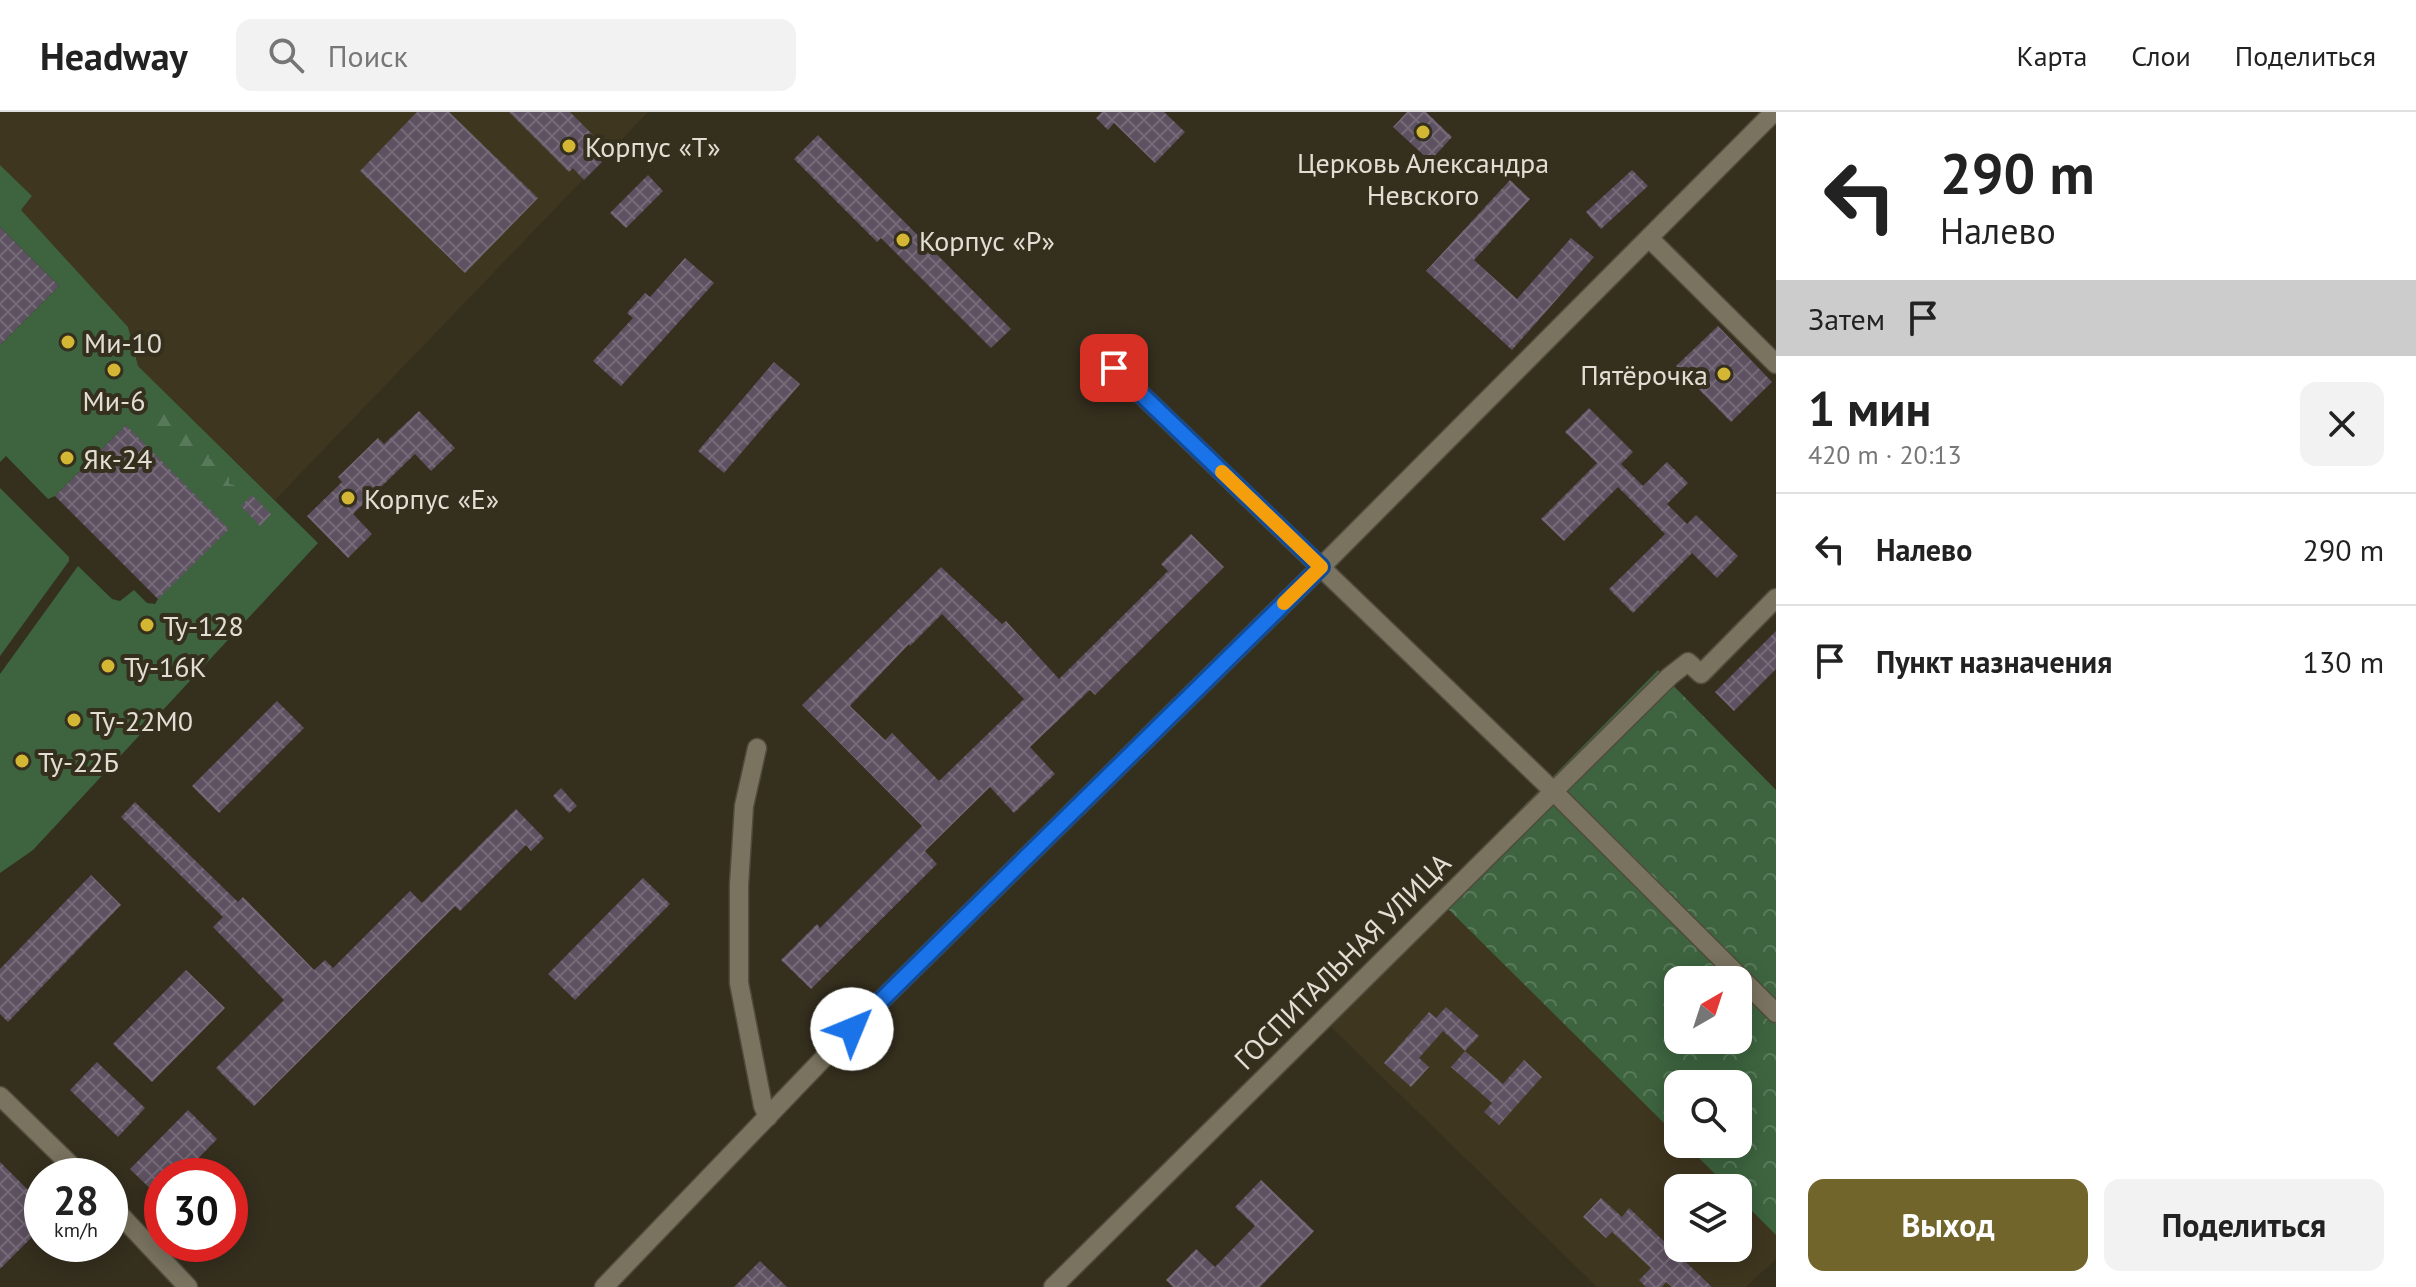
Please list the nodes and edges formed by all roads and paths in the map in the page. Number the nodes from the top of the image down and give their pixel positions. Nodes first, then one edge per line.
1 (1774, 112) edge
2 (1649, 238) junction
3 (1091, 346) dead end
4 (1776, 364) edge
5 (1321, 567) junction
6 (1776, 598) edge
7 (757, 748) dead end
8 (1550, 787) junction
9 (1776, 1013) edge
10 (0, 1096) edge
11 (768, 1117) junction
12 (64, 1158) edge
13 (128, 1223) edge
14 (188, 1287) edge
15 (604, 1287) edge
16 (1053, 1287) edge

1 - 2 street
2 - 4 street
2 - 5 street
3 - 5 street
5 - 8 street
5 - 11 street
6 - 8 street, ГОСПИТАЛЬНАЯ УЛИЦА
7 - 11 street
8 - 9 street
8 - 16 street, ГОСПИТАЛЬНАЯ УЛИЦА
10 - 12 street
11 - 15 street
13 - 14 street

